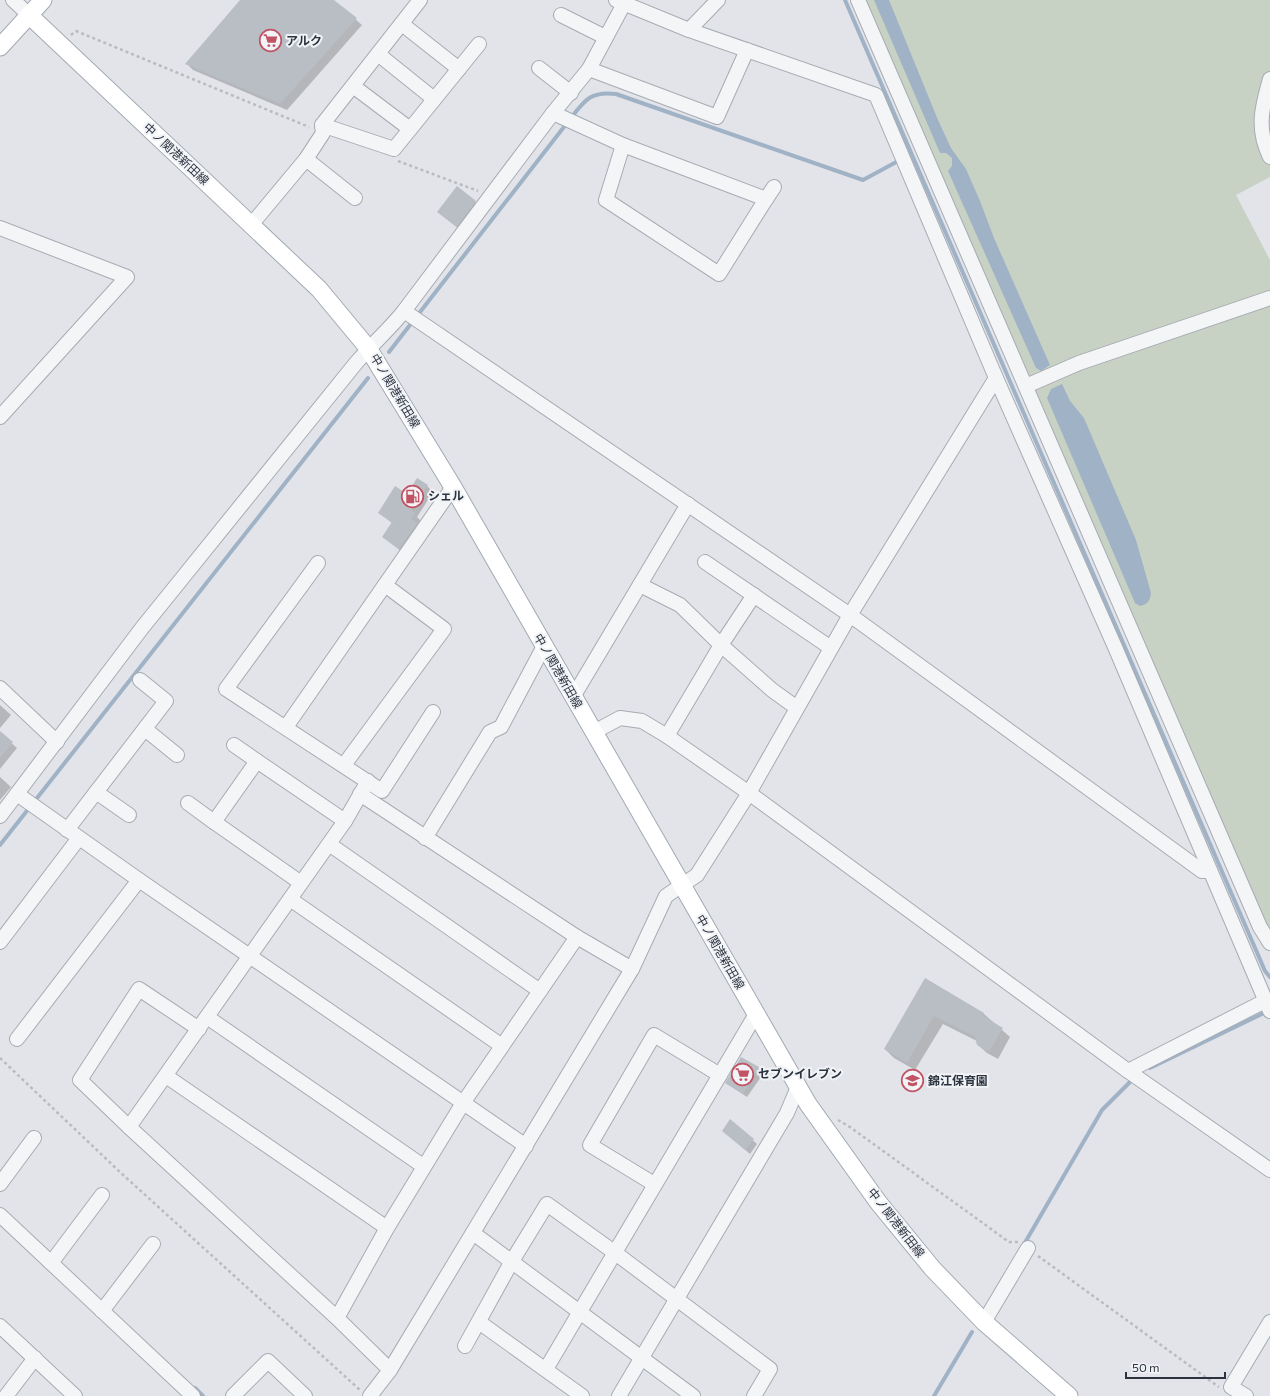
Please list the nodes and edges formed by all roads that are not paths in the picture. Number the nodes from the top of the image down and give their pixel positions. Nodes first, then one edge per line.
1 (13, 0) edge
2 (43, 0) edge
3 (420, 0) edge
4 (718, 0) edge
5 (858, 0) edge
6 (622, 1) edge
7 (29, 15) junction
8 (561, 15) dead end
9 (402, 24) junction
10 (689, 30) junction
11 (605, 36) junction
12 (479, 44) dead end
13 (0, 47) edge
14 (747, 50) junction
15 (378, 54) junction
16 (540, 68) dead end
17 (459, 69) junction
18 (589, 69) junction
19 (1270, 79) edge
20 (353, 86) junction
21 (571, 93) junction
22 (434, 99) junction
23 (553, 113) junction
24 (322, 129) junction
25 (410, 129) junction
26 (623, 146) junction
27 (1270, 157) edge
28 (306, 159) junction
29 (774, 187) dead end
30 (355, 198) dead end
31 (766, 199) junction
32 (251, 225) junction
33 (0, 228) edge
34 (1270, 298) edge
35 (404, 312) junction
36 (368, 348) junction
37 (996, 378) junction
38 (1026, 386) junction
39 (0, 416) edge
40 (452, 487) junction
41 (688, 504) junction
42 (705, 562) dead end
43 (318, 564) dead end
44 (385, 585) junction
45 (640, 585) junction
46 (754, 595) junction
47 (850, 615) junction
48 (544, 646) junction
49 (721, 646) junction
50 (832, 648) junction
51 (140, 680) dead end
52 (0, 688) edge
53 (573, 697) junction
54 (797, 708) junction
55 (432, 712) dead end
56 (286, 727) junction
57 (145, 729) junction
58 (594, 732) junction
59 (667, 736) junction
60 (57, 742) junction
61 (234, 745) dead end
62 (177, 755) dead end
63 (257, 761) junction
64 (344, 765) junction
65 (368, 782) junction
66 (96, 792) junction
67 (749, 793) junction
68 (17, 794) junction
69 (360, 794) junction
70 (188, 803) dead end
71 (129, 815) dead end
72 (0, 816) edge
73 (345, 821) junction
74 (214, 822) junction
75 (67, 830) junction
76 (79, 838) junction
77 (425, 838) junction
78 (329, 844) junction
79 (1210, 870) junction
80 (139, 880) junction
81 (301, 883) junction
82 (682, 886) junction
83 (290, 899) junction
84 (577, 937) junction
85 (0, 942) edge
86 (1270, 943) edge
87 (249, 956) junction
88 (632, 969) junction
89 (540, 991) junction
90 (1268, 1006) edge
91 (756, 1014) junction
92 (207, 1017) junction
93 (199, 1029) junction
94 (18, 1039) dead end
95 (502, 1046) junction
96 (1128, 1071) junction
97 (720, 1074) junction
98 (166, 1076) junction
99 (798, 1087) junction
100 (463, 1103) junction
101 (129, 1127) junction
102 (34, 1138) dead end
103 (526, 1146) junction
104 (423, 1166) junction
105 (1270, 1170) edge
106 (0, 1184) edge
107 (654, 1184) junction
108 (102, 1196) dead end
109 (0, 1215) edge
110 (387, 1228) junction
111 (473, 1233) junction
112 (153, 1244) dead end
113 (1028, 1248) road end
114 (614, 1252) junction
115 (512, 1261) junction
116 (51, 1263) junction
117 (676, 1298) junction
118 (102, 1311) junction
119 (580, 1311) junction
120 (337, 1318) junction
121 (479, 1322) junction
122 (984, 1322) junction
123 (1270, 1322) edge
124 (0, 1326) edge
125 (465, 1346) dead end
126 (35, 1358) junction
127 (642, 1358) junction
128 (546, 1369) junction
129 (390, 1370) junction
130 (365, 1393) edge
131 (73, 1395) edge
132 (6, 1396) edge
133 (193, 1396) edge
134 (233, 1396) edge
135 (305, 1396) edge
136 (582, 1396) edge
137 (619, 1396) edge
138 (693, 1396) edge
139 (754, 1396) edge
140 (1069, 1396) edge
141 (1246, 1396) edge

1 - 7 street
2 - 7 main road
3 - 9 street
4 - 10 street
5 - 38 street
6 - 10 street
6 - 11 street
7 - 13 main road
7 - 32 main road, 中ノ関港新田線
8 - 11 street
9 - 15 street
9 - 17 street
10 - 14 street
11 - 18 street
12 - 17 street
14 - 18 street
14 - 37 street
15 - 20 street
15 - 22 street
16 - 21 street
17 - 22 street
18 - 21 street
19 - 27 street
20 - 24 street
20 - 25 street
21 - 23 street
22 - 25 street
23 - 26 street
23 - 35 street
24 - 25 street
24 - 28 street
26 - 31 street
26 - 31 street
28 - 30 street
28 - 32 street
29 - 31 street
32 - 36 main road, 中ノ関港新田線
33 - 39 street
34 - 38 street
35 - 36 street
35 - 41 street
36 - 40 main road, 中ノ関港新田線
36 - 60 street
37 - 47 street
37 - 79 street
38 - 86 street
40 - 44 street
40 - 48 main road, 中ノ関港新田線
41 - 45 street
41 - 47 street
42 - 46 street
43 - 56 street
44 - 56 street
44 - 64 street
45 - 49 street
45 - 53 street
46 - 49 street
46 - 50 street
47 - 50 street
47 - 79 street
48 - 53 main road, 中ノ関港新田線
48 - 77 street
49 - 54 street
49 - 59 street
50 - 54 street
51 - 57 street
52 - 60 street
53 - 58 main road, 中ノ関港新田線
54 - 67 street
55 - 65 street
56 - 64 street
57 - 62 street
57 - 66 street
58 - 59 street
58 - 82 main road, 中ノ関港新田線
59 - 67 street
60 - 68 street
61 - 63 street
63 - 73 street
63 - 74 street
64 - 65 street
65 - 69 street
66 - 71 street
66 - 75 street
67 - 82 street
67 - 96 street
68 - 72 street
68 - 75 street
69 - 73 street
69 - 77 street
70 - 74 street
73 - 78 street
74 - 81 street
75 - 76 street
76 - 80 street
76 - 85 street
77 - 84 street
78 - 81 street
78 - 89 street
79 - 90 street
80 - 87 street
80 - 94 street
81 - 83 street
82 - 88 street
82 - 91 main road, 中ノ関港新田線
83 - 87 street
83 - 95 street
84 - 88 street
84 - 89 street
87 - 92 street
87 - 100 street
88 - 103 street
89 - 95 street
90 - 96 street
91 - 97 street
91 - 99 main road, 中ノ関港新田線
92 - 93 street
92 - 104 street
93 - 98 street
93 - 101 street
95 - 100 street
96 - 105 street
97 - 107 street
97 - 107 street
98 - 101 street
98 - 110 street
99 - 117 street
99 - 122 main road, 中ノ関港新田線
100 - 103 street
100 - 104 street
101 - 120 street
102 - 106 street
103 - 111 street
104 - 110 street
107 - 114 street
108 - 116 street
109 - 116 street
110 - 120 street
111 - 115 street
111 - 129 street
112 - 118 street
113 - 122 street
114 - 115 street
114 - 117 street
114 - 119 street
115 - 119 street
115 - 121 street
116 - 118 street
117 - 127 street
117 - 139 street
118 - 133 street
119 - 127 street
119 - 128 street
120 - 129 street
121 - 125 street
121 - 128 street
122 - 140 main road, 中ノ関港新田線
123 - 141 street
124 - 126 street
126 - 131 street
126 - 132 street
127 - 137 street
127 - 138 street
128 - 136 street
129 - 130 street
134 - 135 street

